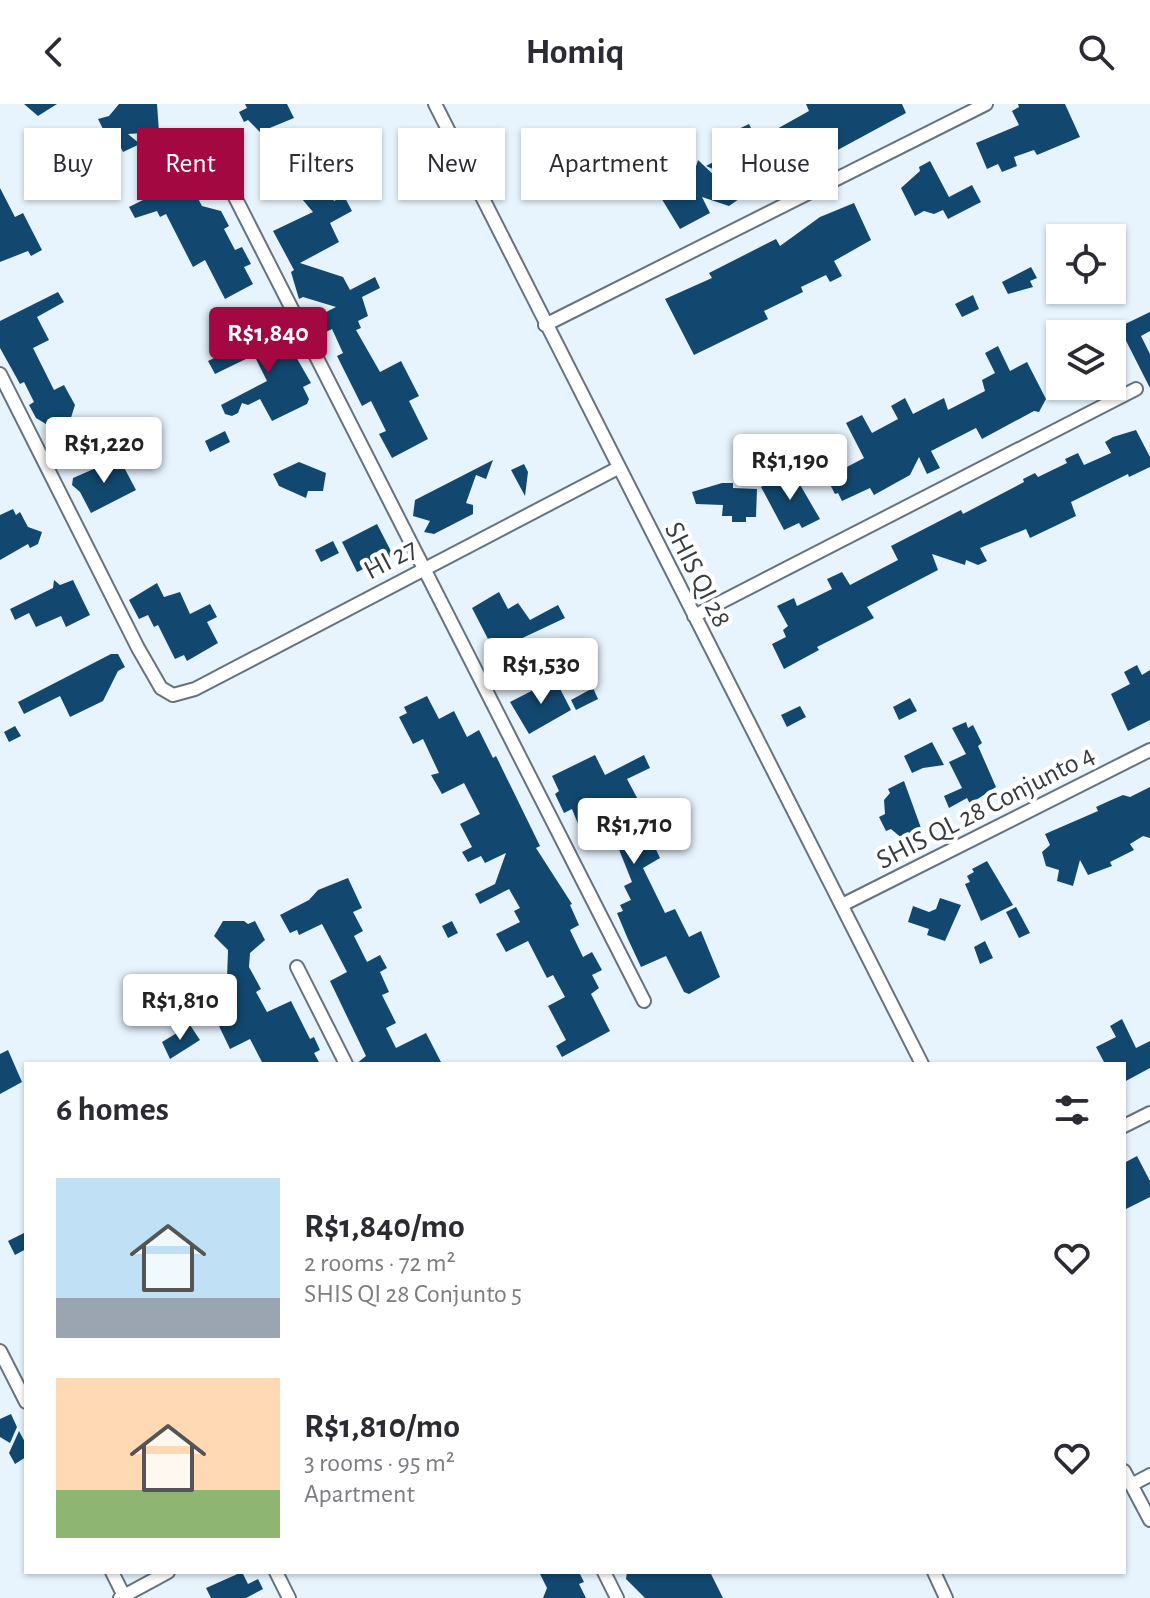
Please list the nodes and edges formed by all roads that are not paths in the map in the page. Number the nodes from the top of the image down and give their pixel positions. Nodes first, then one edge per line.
1 (435, 104) edge
2 (986, 104) edge
3 (237, 200) edge
4 (545, 325) junction
5 (0, 374) edge
6 (1136, 389) dead end
7 (618, 468) junction
8 (425, 566) junction
9 (694, 616) junction
10 (1150, 750) edge
11 (842, 905) junction
12 (297, 967) dead end
13 (644, 1001) dead end
14 (345, 1062) edge
15 (921, 1062) edge
16 (1150, 1113) edge
17 (1126, 1125) edge
18 (0, 1351) edge
19 (24, 1398) edge
20 (1126, 1475) edge
21 (1150, 1475) edge
22 (1131, 1485) junction
23 (1150, 1520) edge
24 (113, 1574) edge
25 (164, 1574) edge
26 (277, 1574) edge
27 (605, 1574) edge
28 (935, 1574) edge
29 (123, 1597) edge
30 (289, 1598) edge
31 (617, 1598) edge
32 (946, 1598) edge

1 - 4 street, SHIS QI 28
2 - 4 street
3 - 8 street
4 - 7 street, SHIS QI 28
5 - 8 street, HI 27
6 - 9 street
7 - 8 street, HI 27
7 - 9 street, SHIS QI 28
8 - 13 street
9 - 11 street, SHIS QI 28
10 - 11 street, SHIS QL 28 Conjunto 4
11 - 15 street, SHIS QI 28
12 - 14 street
16 - 17 street
18 - 19 street
20 - 22 street
21 - 22 street
22 - 23 street
24 - 29 street
25 - 29 street
26 - 30 street
27 - 31 street
28 - 32 street

